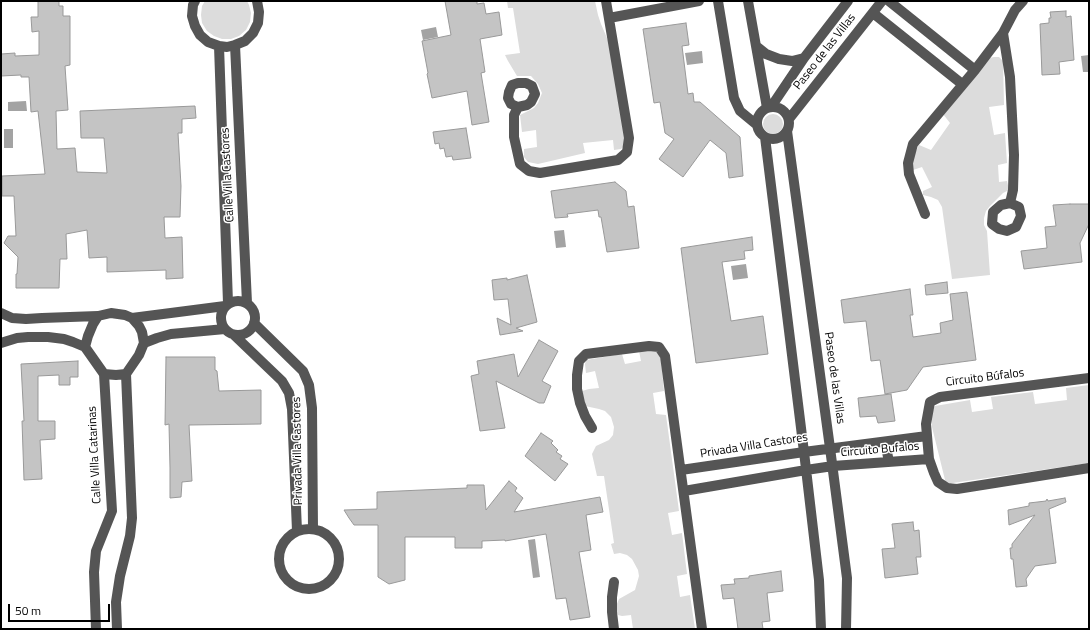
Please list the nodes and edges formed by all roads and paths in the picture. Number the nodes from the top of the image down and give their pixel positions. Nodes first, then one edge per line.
1 (194, 1) edge
2 (257, 1) edge
3 (606, 1) edge
4 (698, 1) edge
5 (718, 1) edge
6 (748, 1) edge
7 (848, 1) edge
8 (882, 1) edge
9 (889, 1) edge
10 (1023, 1) edge
11 (660, 4) edge
12 (873, 13) junction
13 (609, 18) junction
14 (1003, 33) junction
15 (937, 39) junction
16 (236, 45) junction
17 (218, 46) junction
18 (756, 46) junction
19 (925, 54) junction
20 (804, 58) junction
21 (974, 70) junction
22 (962, 84) junction
23 (518, 107) dead end
24 (769, 108) junction
25 (789, 119) junction
26 (757, 125) junction
27 (787, 131) junction
28 (765, 137) junction
29 (1010, 203) dead end
30 (925, 214) dead end
31 (247, 303) junction
32 (227, 304) junction
33 (1, 313) edge
34 (98, 316) junction
35 (132, 318) junction
36 (254, 323) junction
37 (225, 329) junction
38 (234, 334) junction
39 (1, 343) edge
40 (144, 343) junction
41 (85, 347) junction
42 (104, 374) junction
43 (126, 374) junction
44 (1089, 378) edge
45 (592, 428) dead end
46 (927, 436) junction
47 (885, 442) junction
48 (830, 448) junction
49 (804, 452) junction
50 (929, 459) junction
51 (889, 462) junction
52 (832, 466) junction
53 (1089, 468) edge
54 (681, 470) junction
55 (806, 470) junction
56 (684, 491) junction
57 (313, 529) junction
58 (297, 531) junction
59 (614, 582) dead end
60 (96, 629) edge
61 (117, 629) edge
62 (614, 629) edge
63 (702, 629) edge
64 (820, 629) edge
65 (846, 629) edge

1 - 17 street
2 - 16 street
3 - 13 street
4 - 11 street
5 - 26 street
6 - 18 street
7 - 20 street, Paseo de las Villas
8 - 12 street, Paseo de las Villas
9 - 15 street
10 - 14 street
11 - 13 street
12 - 19 street
12 - 25 street, Paseo de las Villas
13 - 23 street
14 - 21 street
14 - 29 street
15 - 19 street
15 - 21 street
16 - 17 street
16 - 31 street, Calle Villa Castores
17 - 32 street, Calle Villa Castores
18 - 20 street
18 - 24 street
19 - 22 street
20 - 24 street, Paseo de las Villas
21 - 22 street
22 - 30 street
24 - 25 street
24 - 26 street
25 - 27 street
26 - 28 street
27 - 28 street
27 - 48 street, Paseo de las Villas
28 - 49 street
31 - 32 street
31 - 36 street
32 - 35 street
32 - 37 street
33 - 34 street
34 - 35 street
34 - 41 street
35 - 40 street
36 - 38 street
36 - 57 street, Privada Villa Castores
37 - 38 street
37 - 40 street
38 - 58 street, Privada Villa Castores
39 - 41 street
40 - 43 street
41 - 42 street
42 - 43 street
42 - 60 street, Calle Villa Catarinas
43 - 61 street
44 - 46 street, Circuito Búfalos
45 - 54 street
46 - 47 street, Circuito Bufalos
46 - 50 street, Circuito Búfalos
47 - 48 street, Circuito Bufalos
47 - 51 street
48 - 49 street, Privada Villa Castores
48 - 52 street, Paseo de las Villas
49 - 54 street, Privada Villa Castores
49 - 55 street
50 - 51 street, Circuito Bufalos
50 - 53 street, Circuito Búfalos
51 - 52 street, Circuito Bufalos
52 - 55 street
52 - 65 street, Paseo de las Villas
54 - 56 street
55 - 56 street
55 - 64 street
56 - 63 street
57 - 58 street
57 - 58 street
59 - 62 street

